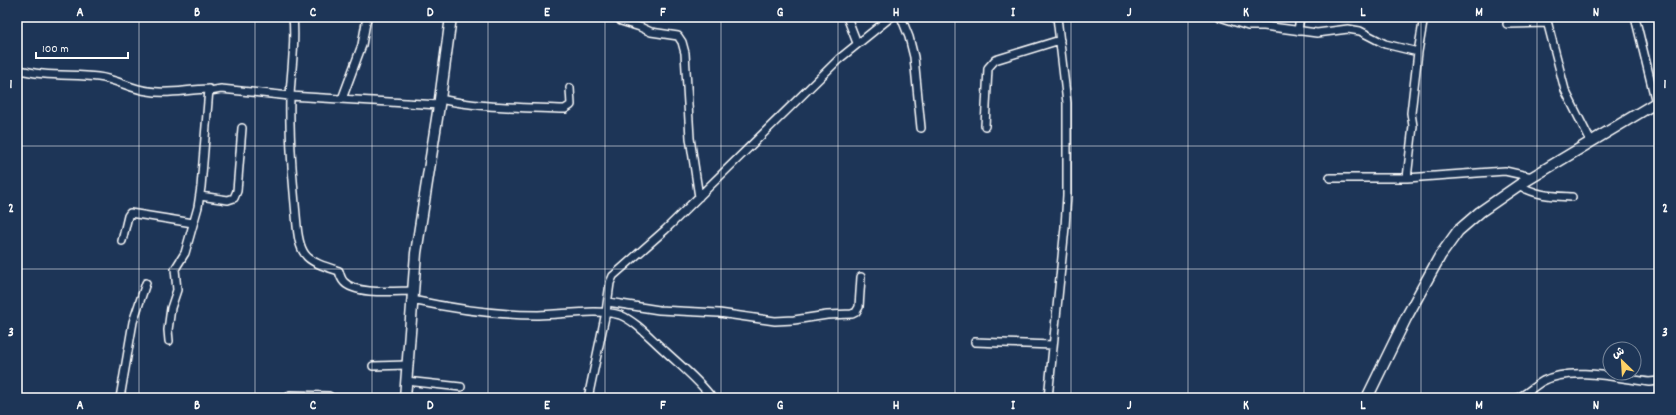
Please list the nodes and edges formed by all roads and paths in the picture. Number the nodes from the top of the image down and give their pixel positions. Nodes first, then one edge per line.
1 (293, 17) edge
2 (367, 17) edge
3 (451, 17) edge
4 (621, 17) edge
5 (847, 17) edge
6 (891, 17) edge
7 (901, 17) edge
8 (1057, 17) edge
9 (1220, 17) edge
10 (1300, 17) edge
11 (1424, 17) edge
12 (1635, 17) edge
13 (1547, 20) edge
14 (1507, 24) dead end
15 (1298, 31) junction
16 (1060, 40) junction
17 (857, 43) junction
18 (1418, 52) junction
19 (17, 68) edge
20 (570, 88) dead end
21 (209, 89) junction
22 (290, 96) junction
23 (342, 99) junction
24 (439, 102) junction
25 (1658, 102) edge
26 (1659, 122) edge
27 (985, 126) dead end
28 (242, 128) dead end
29 (921, 128) dead end
30 (1591, 142) junction
31 (1532, 177) junction
32 (1330, 178) dead end
33 (1407, 178) junction
34 (1519, 185) junction
35 (200, 196) junction
36 (699, 197) junction
37 (1572, 197) dead end
38 (193, 223) junction
39 (122, 241) dead end
40 (861, 277) dead end
41 (146, 283) dead end
42 (412, 296) junction
43 (608, 302) junction
44 (606, 312) junction
45 (169, 341) dead end
46 (975, 342) dead end
47 (1053, 345) junction
48 (407, 365) junction
49 (373, 366) dead end
50 (406, 381) junction
51 (1659, 381) edge
52 (461, 387) dead end
53 (290, 395) dead end
54 (120, 398) edge
55 (331, 398) edge
56 (405, 398) edge
57 (588, 398) edge
58 (712, 398) edge
59 (1048, 398) edge
60 (1366, 398) edge
61 (1518, 398) edge

1 - 22 street
2 - 23 street
3 - 24 street
4 - 36 street
5 - 17 street
6 - 17 street
7 - 29 street
8 - 16 street
9 - 15 street
10 - 15 street
11 - 18 street
12 - 25 street
13 - 14 street
13 - 30 street
15 - 18 street
16 - 27 street
16 - 47 street
17 - 36 street
18 - 33 street
19 - 21 street
20 - 24 street
21 - 22 street
21 - 35 street
22 - 23 street
22 - 42 street
23 - 24 street
24 - 42 street
25 - 26 street
25 - 30 street
28 - 35 street
30 - 31 street
31 - 33 street
31 - 34 street
32 - 33 street
34 - 37 street
34 - 60 street
35 - 38 street
36 - 43 street
38 - 39 street
38 - 45 street
40 - 43 street
41 - 54 street
42 - 44 street
42 - 48 street
43 - 44 street
44 - 57 street
44 - 58 street
46 - 47 street
47 - 59 street
48 - 49 street
48 - 50 street
50 - 52 street
50 - 56 street
51 - 61 street
53 - 55 street

